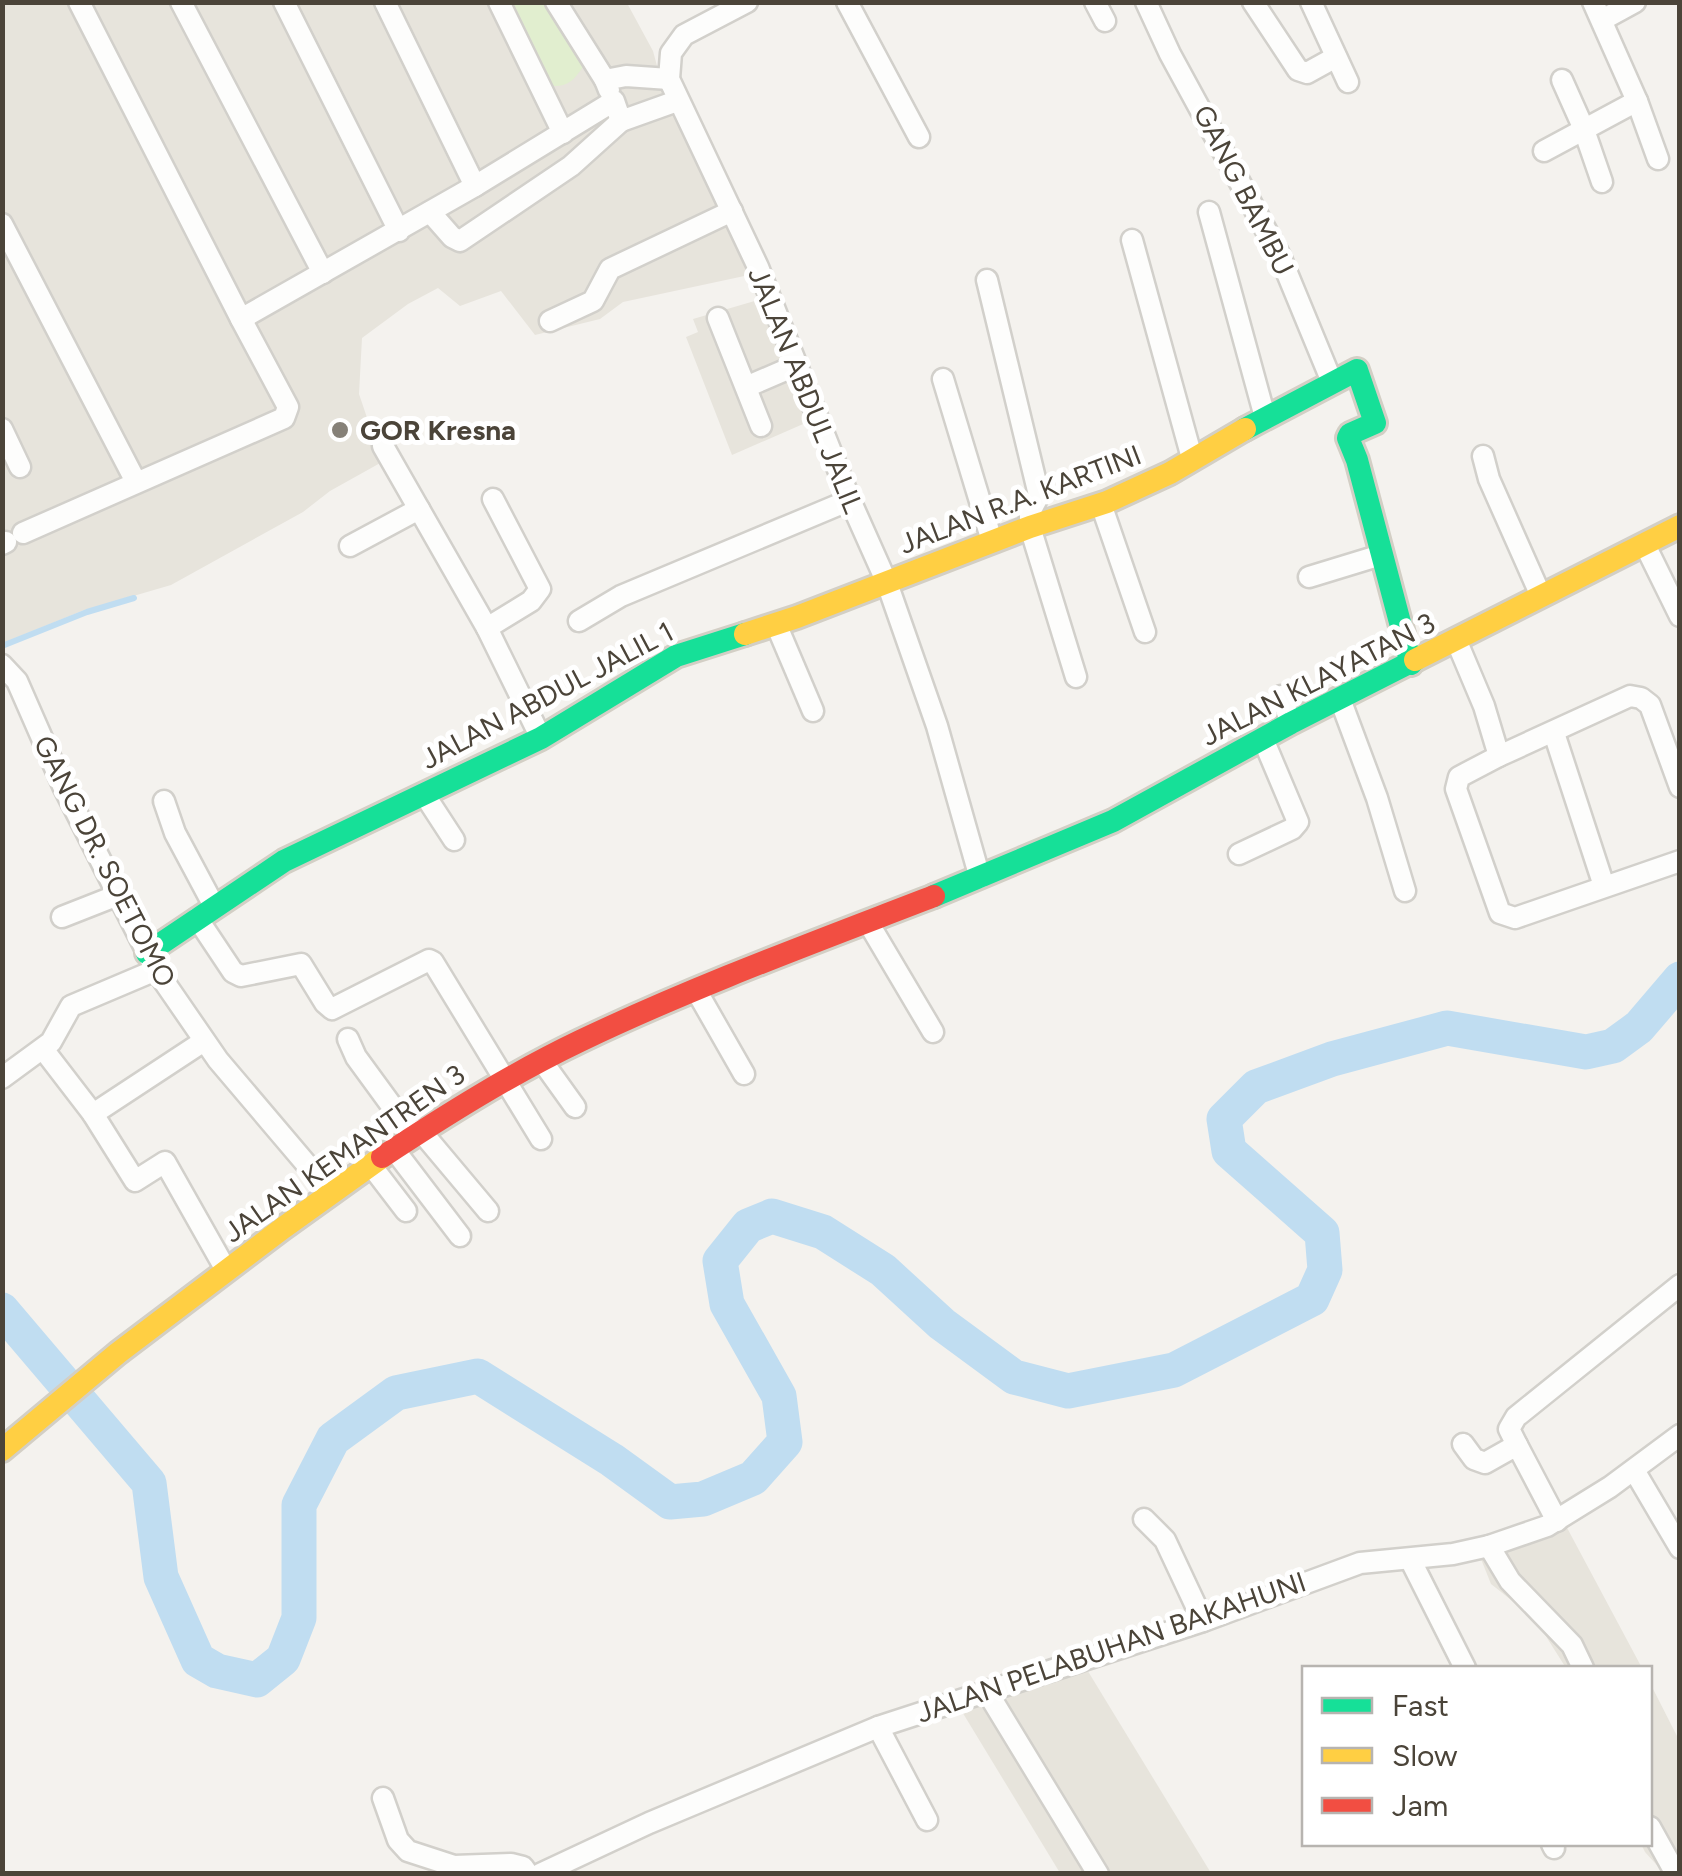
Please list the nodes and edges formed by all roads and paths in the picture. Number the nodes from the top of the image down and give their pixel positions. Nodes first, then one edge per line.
1 (79, 2) edge
2 (181, 2) edge
3 (284, 2) edge
4 (385, 2) edge
5 (499, 2) edge
6 (556, 2) edge
7 (747, 2) edge
8 (846, 2) edge
9 (1146, 2) edge
10 (1253, 2) edge
11 (1311, 2) edge
12 (1635, 2) edge
13 (1598, 12) edge
14 (1336, 57) junction
15 (669, 79) junction
16 (604, 80) junction
17 (1562, 80) dead end
18 (1348, 82) dead end
19 (1637, 100) junction
20 (677, 101) junction
21 (618, 111) junction
22 (1584, 127) junction
23 (564, 133) junction
24 (919, 137) dead end
25 (1544, 152) dead end
26 (1658, 159) dead end
27 (1602, 182) dead end
28 (475, 186) junction
29 (732, 210) junction
30 (430, 212) junction
31 (1209, 212) dead end
32 (2, 224) edge
33 (399, 231) junction
34 (1132, 240) dead end
35 (324, 273) junction
36 (987, 280) dead end
37 (718, 318) dead end
38 (241, 319) junction
39 (550, 321) dead end
40 (798, 365) junction
41 (943, 379) dead end
42 (1332, 382) junction
43 (746, 387) junction
44 (1265, 417) junction
45 (762, 426) dead end
46 (2, 429) edge
47 (384, 446) dead end
48 (1483, 456) dead end
49 (1192, 458) junction
50 (20, 467) dead end
51 (136, 482) junction
52 (493, 499) dead end
53 (850, 500) junction
54 (1100, 504) junction
55 (419, 509) junction
56 (1680, 526) edge
57 (1030, 527) junction
58 (10, 540) edge
59 (992, 541) junction
60 (1645, 545) junction
61 (350, 546) dead end
62 (1380, 555) junction
63 (1309, 577) dead end
64 (887, 582) junction
65 (1537, 587) dead end
66 (1680, 616) edge
67 (579, 621) dead end
68 (776, 624) junction
69 (487, 628) junction
70 (1145, 632) dead end
71 (1457, 642) junction
72 (1411, 664) junction
73 (2, 665) edge
74 (1076, 677) dead end
75 (1281, 696) dead end
76 (1340, 700) junction
77 (814, 711) dead end
78 (1291, 723) junction
79 (1554, 733) junction
80 (542, 738) junction
81 (1263, 739) junction
82 (1500, 756) junction
83 (1680, 787) edge
84 (424, 794) junction
85 (164, 801) dead end
86 (454, 840) dead end
87 (1239, 854) dead end
88 (1680, 860) edge
89 (980, 878) junction
90 (1604, 886) junction
91 (1405, 891) dead end
92 (118, 895) junction
93 (206, 912) junction
94 (62, 917) dead end
95 (869, 924) junction
96 (151, 961) junction
97 (696, 990) junction
98 (933, 1032) dead end
99 (348, 1039) dead end
100 (204, 1041) junction
101 (42, 1050) junction
102 (542, 1060) junction
103 (744, 1074) dead end
104 (2, 1078) edge
105 (506, 1079) junction
106 (575, 1108) dead end
107 (94, 1114) junction
108 (409, 1138) junction
109 (541, 1139) dead end
110 (370, 1164) junction
111 (330, 1192) junction
112 (406, 1210) dead end
113 (488, 1212) dead end
114 (460, 1236) dead end
115 (226, 1270) junction
116 (1680, 1285) edge
117 (1680, 1435) edge
118 (9, 1444) edge
119 (1463, 1444) dead end
120 (1518, 1445) junction
121 (1634, 1470) junction
122 (1144, 1518) dead end
123 (1557, 1521) junction
124 (1489, 1546) junction
125 (1680, 1548) edge
126 (1410, 1559) junction
127 (1203, 1622) junction
128 (1463, 1666) edge
129 (1581, 1666) edge
130 (986, 1690) junction
131 (878, 1727) junction
132 (383, 1798) dead end
133 (927, 1820) dead end
134 (1652, 1831) edge
135 (528, 1874) edge
136 (540, 1874) edge
137 (1098, 1874) edge
138 (1676, 1874) edge

1 - 38 street
2 - 35 street
3 - 33 street
4 - 28 street
5 - 23 street
6 - 16 street
7 - 15 street
8 - 24 street
9 - 42 street, GANG BAMBU
10 - 14 street
11 - 14 street
12 - 13 street
13 - 19 street
14 - 18 street
15 - 16 street
15 - 20 street, JALAN ABDUL JALIL
16 - 21 street
17 - 22 street
19 - 22 street
19 - 26 street
20 - 21 street
20 - 29 street, JALAN ABDUL JALIL
21 - 23 street
21 - 30 street
22 - 25 street
22 - 27 street
23 - 28 street
28 - 30 street
29 - 39 street
29 - 40 street, JALAN ABDUL JALIL
30 - 33 street
31 - 44 street
32 - 51 street
33 - 35 street
34 - 49 street
35 - 38 street
36 - 57 street
37 - 43 street
38 - 51 street
40 - 43 street
40 - 53 street, JALAN ABDUL JALIL
41 - 59 street
42 - 44 street, JALAN R.A. KARTINI
42 - 62 street
43 - 45 street
44 - 49 street, JALAN R.A. KARTINI
46 - 50 street
47 - 55 street
48 - 65 street
49 - 54 street, JALAN R.A. KARTINI
51 - 58 street
52 - 69 street
53 - 64 street, JALAN ABDUL JALIL
53 - 67 street
54 - 57 street, JALAN R.A. KARTINI
54 - 70 street
55 - 61 street
55 - 69 street
56 - 60 street, JALAN KLAYATAN 3
57 - 59 street, JALAN R.A. KARTINI
57 - 74 street
59 - 64 street, JALAN R.A. KARTINI
60 - 66 street
60 - 71 street, JALAN KLAYATAN 3
62 - 63 street
62 - 72 street
64 - 68 street, JALAN ABDUL JALIL 1
64 - 89 street, JALAN ABDUL JALIL
68 - 77 street
68 - 80 street, JALAN ABDUL JALIL 1
69 - 80 street
71 - 72 street, JALAN KLAYATAN 3
71 - 82 street
72 - 76 street, JALAN KLAYATAN 3
73 - 92 street, GANG DR. SOETOMO
75 - 78 street
76 - 78 street, JALAN KLAYATAN 3
76 - 91 street
78 - 81 street, JALAN KLAYATAN 3
79 - 82 street
79 - 83 street
79 - 90 street
80 - 84 street, JALAN ABDUL JALIL 1
81 - 87 street
81 - 89 street, JALAN KLAYATAN 3
82 - 90 street
84 - 86 street
84 - 93 street, JALAN ABDUL JALIL 1
85 - 93 street
88 - 90 street
89 - 95 street, JALAN KEMANTREN 3
92 - 94 street
92 - 96 street, GANG DR. SOETOMO
93 - 96 street, JALAN ABDUL JALIL 1
93 - 105 street
95 - 97 street, JALAN KEMANTREN 3
95 - 98 street
96 - 100 street, GANG DR. SOETOMO
96 - 101 street
97 - 102 street, JALAN KEMANTREN 3
97 - 103 street
99 - 108 street
100 - 107 street
100 - 111 street, GANG DR. SOETOMO
101 - 104 street
101 - 107 street
102 - 105 street, JALAN KEMANTREN 3
102 - 106 street
105 - 108 street, JALAN KEMANTREN 3
105 - 109 street
107 - 115 street
108 - 110 street, JALAN KEMANTREN 3
108 - 113 street
108 - 114 street
110 - 111 street, JALAN KEMANTREN 3
110 - 112 street
111 - 115 street, JALAN KEMANTREN 3
115 - 118 street, JALAN KEMANTREN 3
116 - 120 street
117 - 121 street, JALAN PELABUHAN BAKAHUNI
119 - 120 street
120 - 123 street
121 - 123 street, JALAN PELABUHAN BAKAHUNI
121 - 125 street
122 - 127 street
123 - 124 street, JALAN PELABUHAN BAKAHUNI
124 - 126 street, JALAN PELABUHAN BAKAHUNI
124 - 129 street
126 - 127 street, JALAN PELABUHAN BAKAHUNI
126 - 128 street
127 - 130 street, JALAN PELABUHAN BAKAHUNI
130 - 131 street, JALAN PELABUHAN BAKAHUNI
130 - 137 street
131 - 133 street
131 - 136 street, JALAN PELABUHAN BAKAHUNI
132 - 135 street
134 - 138 street

